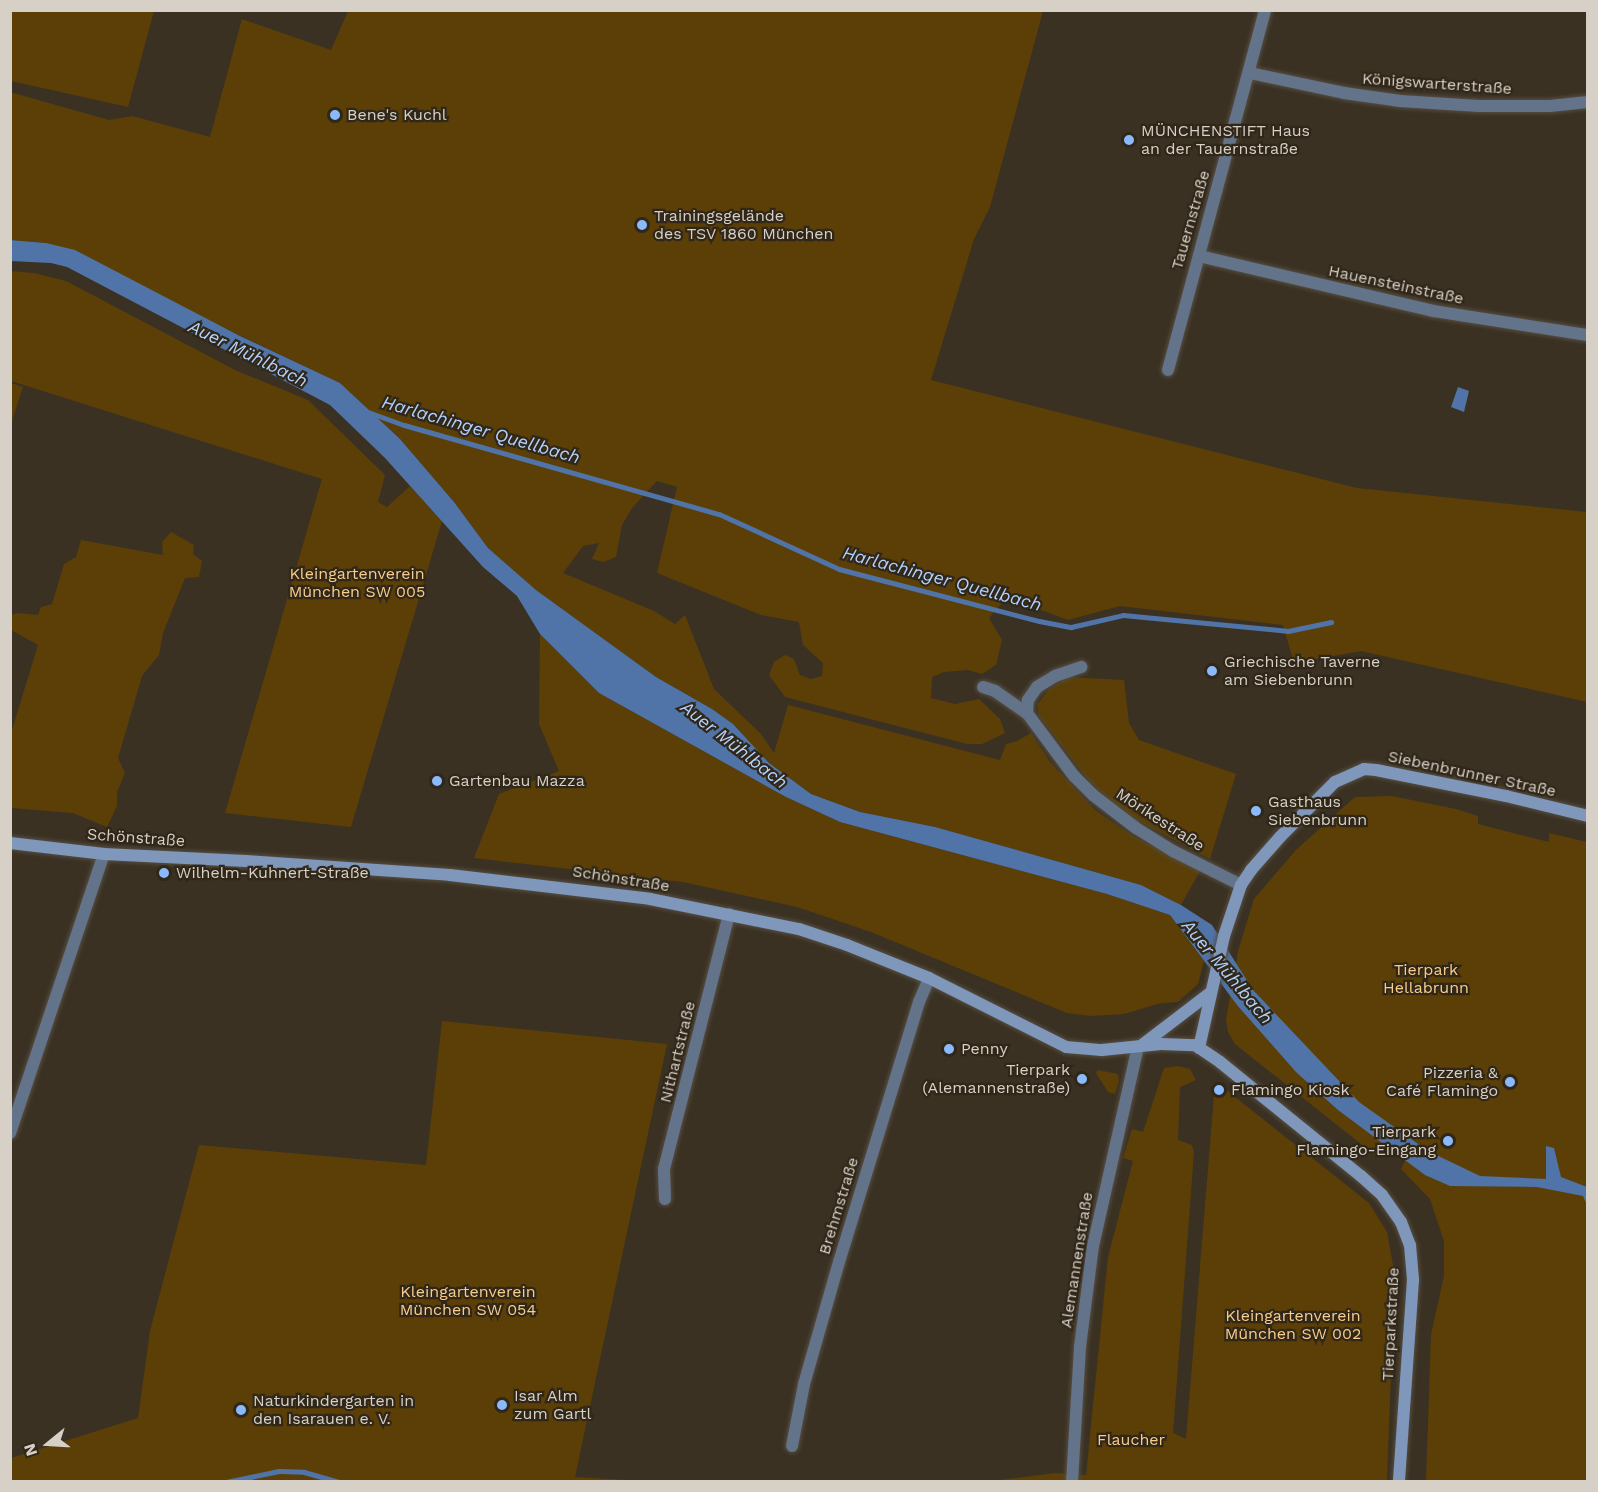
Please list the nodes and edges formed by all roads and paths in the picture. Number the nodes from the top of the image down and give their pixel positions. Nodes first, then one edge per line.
1 (1265, 10) edge
2 (1250, 74) junction
3 (1587, 102) edge
4 (1199, 256) junction
5 (1587, 335) edge
6 (1168, 370) dead end
7 (1081, 667) dead end
8 (983, 687) dead end
9 (1027, 713) junction
10 (1587, 816) edge
11 (10, 843) edge
12 (104, 854) junction
13 (1241, 885) junction
14 (729, 914) junction
15 (929, 978) junction
16 (1210, 993) junction
17 (1138, 1047) junction
18 (1199, 1048) junction
19 (14, 1109) edge
20 (10, 1133) edge
21 (666, 1199) dead end
22 (792, 1446) dead end
23 (1071, 1482) edge
24 (1399, 1482) edge

1 - 2 street, Tauernstraße
2 - 3 street, Königswarterstraße
2 - 4 street, Tauernstraße
4 - 5 street, Hauensteinstraße
4 - 6 street, Tauernstraße
7 - 9 street
8 - 9 street, Mörikestraße
9 - 13 street, Mörikestraße
10 - 13 street, Siebenbrunner Straße
11 - 12 street, Schönstraße
12 - 14 street, Schönstraße
12 - 19 street
13 - 16 street, Siebenbrunner Straße
14 - 15 street, Schönstraße
14 - 21 street, Nithartstraße
15 - 17 street, Schönstraße
15 - 22 street, Brehmstraße
16 - 17 street
16 - 18 street, Siebenbrunner Straße
17 - 18 street, Schönstraße
17 - 23 street, Alemannenstraße
18 - 24 street, Tierparkstraße
19 - 20 street

